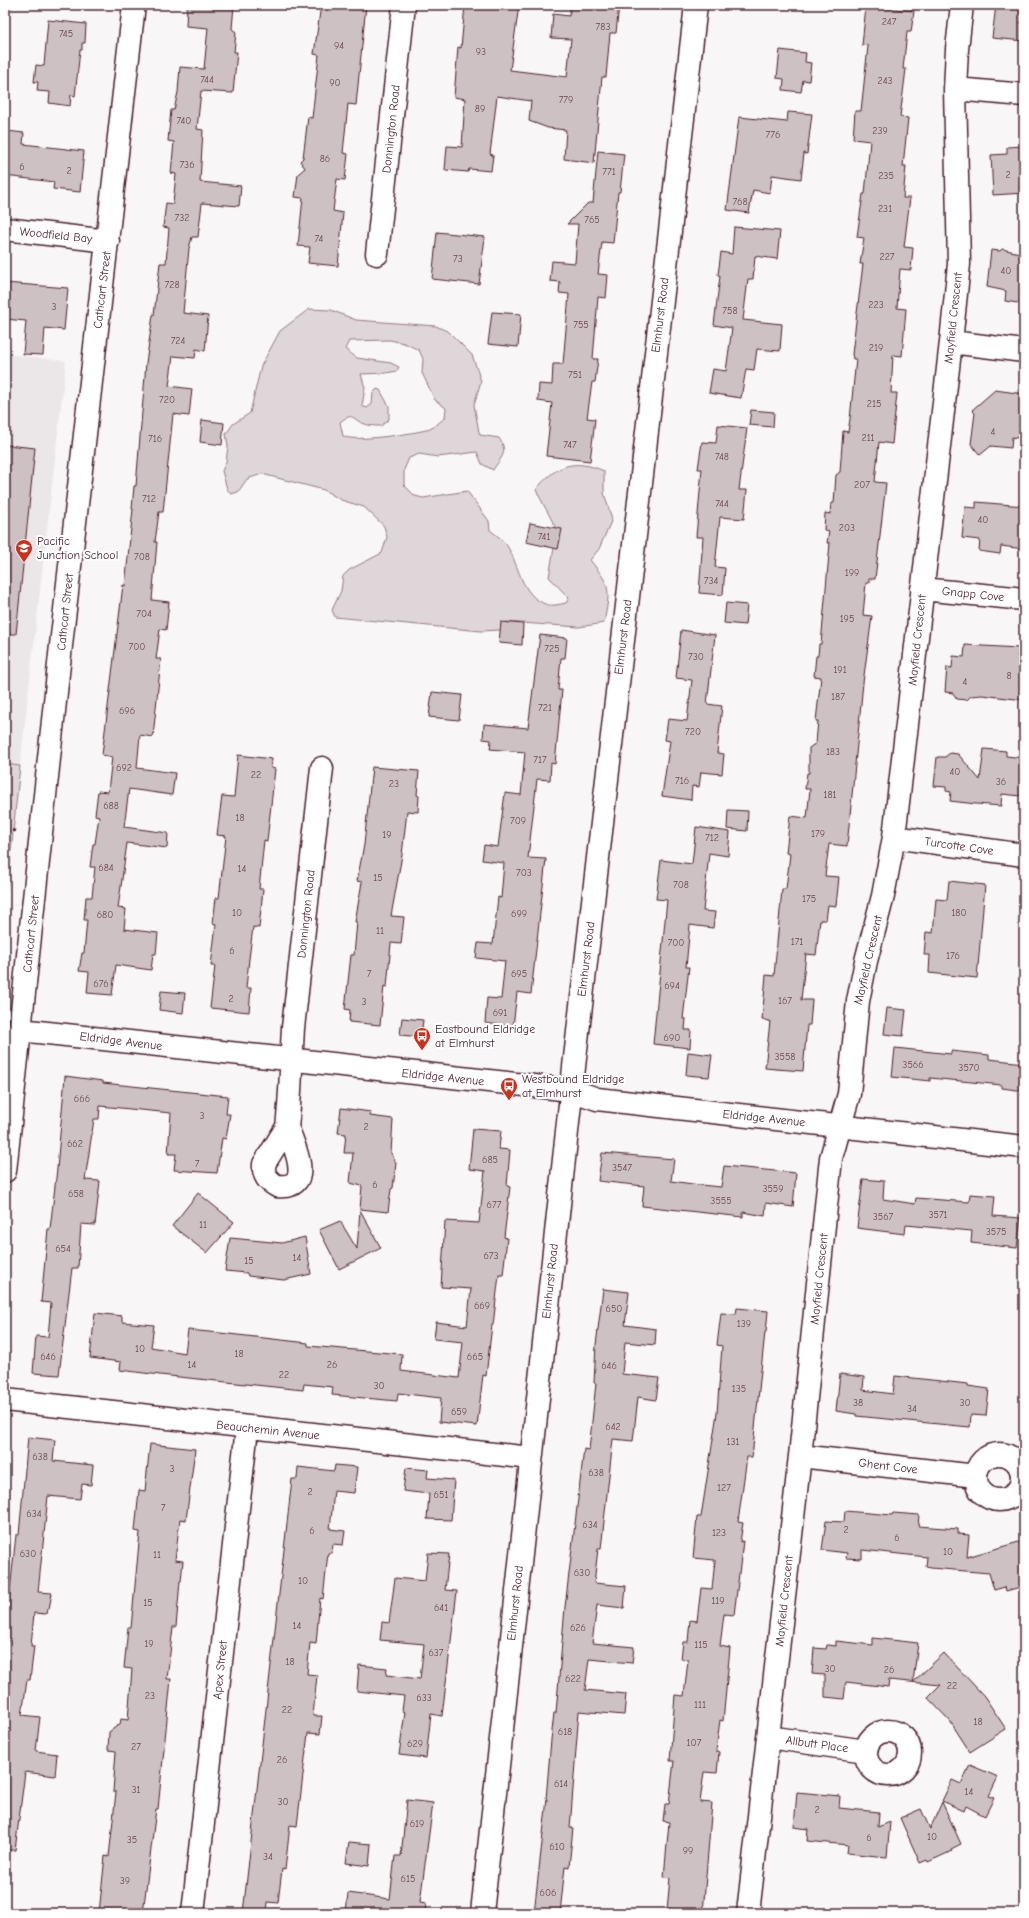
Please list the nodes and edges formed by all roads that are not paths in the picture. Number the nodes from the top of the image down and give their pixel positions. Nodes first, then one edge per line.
1 (134, 5) edge
2 (404, 5) edge
3 (696, 5) edge
4 (962, 5) edge
5 (955, 89) junction
6 (1024, 95) edge
7 (5, 229) edge
8 (108, 240) junction
9 (377, 254) dead end
10 (951, 342) junction
11 (1024, 351) edge
12 (922, 589) junction
13 (1024, 599) edge
14 (322, 768) dead end
15 (894, 837) junction
16 (1024, 855) edge
17 (13, 1028) edge
18 (291, 1061) junction
19 (571, 1090) junction
20 (839, 1126) junction
21 (287, 1127) dead end
22 (1024, 1147) edge
23 (5, 1171) edge
24 (5, 1400) edge
25 (247, 1428) junction
26 (800, 1456) junction
27 (531, 1458) junction
28 (976, 1476) dead end
29 (768, 1737) junction
30 (866, 1750) dead end
31 (193, 1913) edge
32 (482, 1913) edge
33 (748, 1913) edge

1 - 8 street, Cathcart Street
2 - 9 street, Donnington Road
3 - 19 street, Elmhurst Road
4 - 5 street, Mayfield Crescent
5 - 6 street
5 - 10 street, Mayfield Crescent
7 - 8 street, Woodfield Bay
8 - 17 street, Cathcart Street
10 - 11 street
10 - 12 street, Mayfield Crescent
12 - 13 street, Gnapp Cove
12 - 15 street, Mayfield Crescent
14 - 18 street, Donnington Road
15 - 16 street, Turcotte Cove
15 - 20 street, Mayfield Crescent
17 - 18 street, Eldridge Avenue
17 - 23 street, Cathcart Street
18 - 19 street, Eldridge Avenue
18 - 21 street, Donnington Road
19 - 20 street, Eldridge Avenue
19 - 27 street, Elmhurst Road
20 - 22 street, Eldridge Avenue
20 - 26 street, Mayfield Crescent
24 - 25 street, Beauchemin Avenue
25 - 27 street, Beauchemin Avenue
25 - 31 street, Apex Street
26 - 28 street, Ghent Cove
26 - 29 street, Mayfield Crescent
27 - 32 street, Elmhurst Road
29 - 30 street, Allbutt Place
29 - 33 street, Mayfield Crescent

